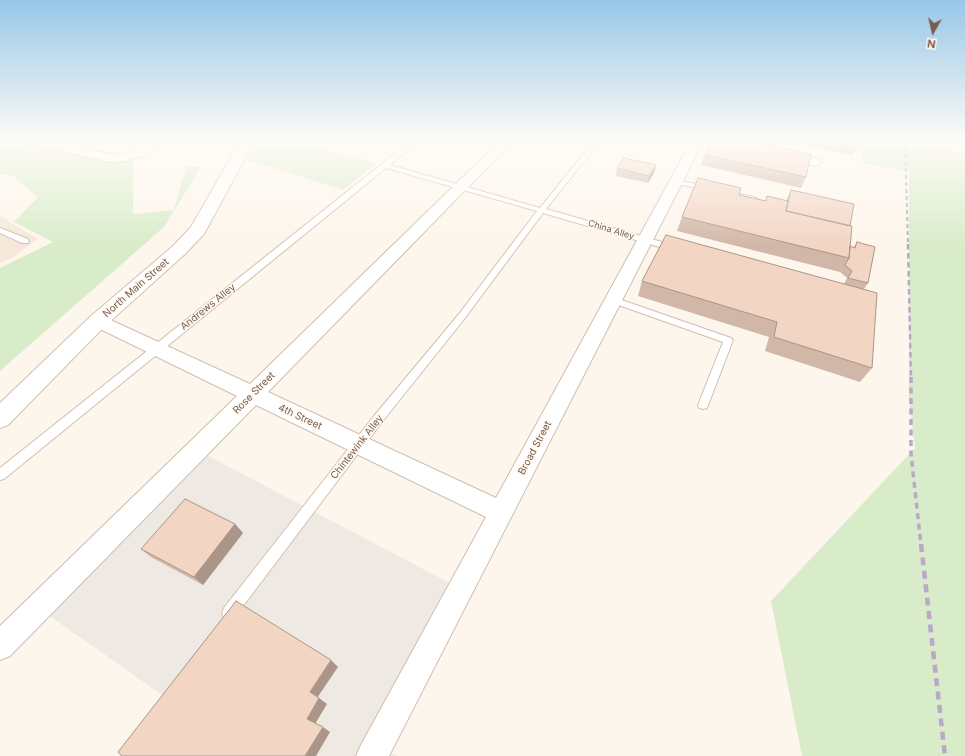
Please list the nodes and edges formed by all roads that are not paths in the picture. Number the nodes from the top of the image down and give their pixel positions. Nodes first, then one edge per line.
1 (228, 175) edge
2 (371, 175) edge
3 (420, 175) edge
4 (473, 175) edge
5 (570, 175) edge
6 (680, 175) edge
7 (676, 182) junction
8 (461, 187) junction
9 (754, 198) edge
10 (542, 210) junction
11 (0, 230) edge
12 (645, 240) junction
13 (25, 241) dead end
14 (682, 250) edge
15 (613, 300) junction
16 (98, 321) junction
17 (156, 349) junction
18 (253, 394) junction
19 (703, 405) dead end
20 (0, 418) edge
21 (358, 444) junction
22 (0, 475) edge
23 (501, 512) junction
24 (224, 619) edge
25 (0, 646) edge
26 (372, 756) edge

1 - 16 street, North Main Street
2 - 17 lane, Andrews Alley
3 - 8 lane, China Alley
4 - 8 street, Rose Street
5 - 10 lane, Chintewink Alley
6 - 7 street, Broad Street
7 - 9 lane
7 - 12 street, Broad Street
8 - 10 lane, China Alley
8 - 18 street, Rose Street
10 - 12 lane, China Alley
10 - 21 lane, Chintewink Alley
11 - 13 lane
12 - 14 lane, China Alley
12 - 15 street, Broad Street
15 - 19 lane
15 - 23 street, Broad Street
16 - 17 street, 4th Street
16 - 20 street, North Main Street
17 - 18 street, 4th Street
17 - 22 lane, Andrews Alley
18 - 21 street, 4th Street
18 - 25 street, Rose Street
21 - 23 street, 4th Street
21 - 24 lane, Chintewink Alley
23 - 26 street, Broad Street

